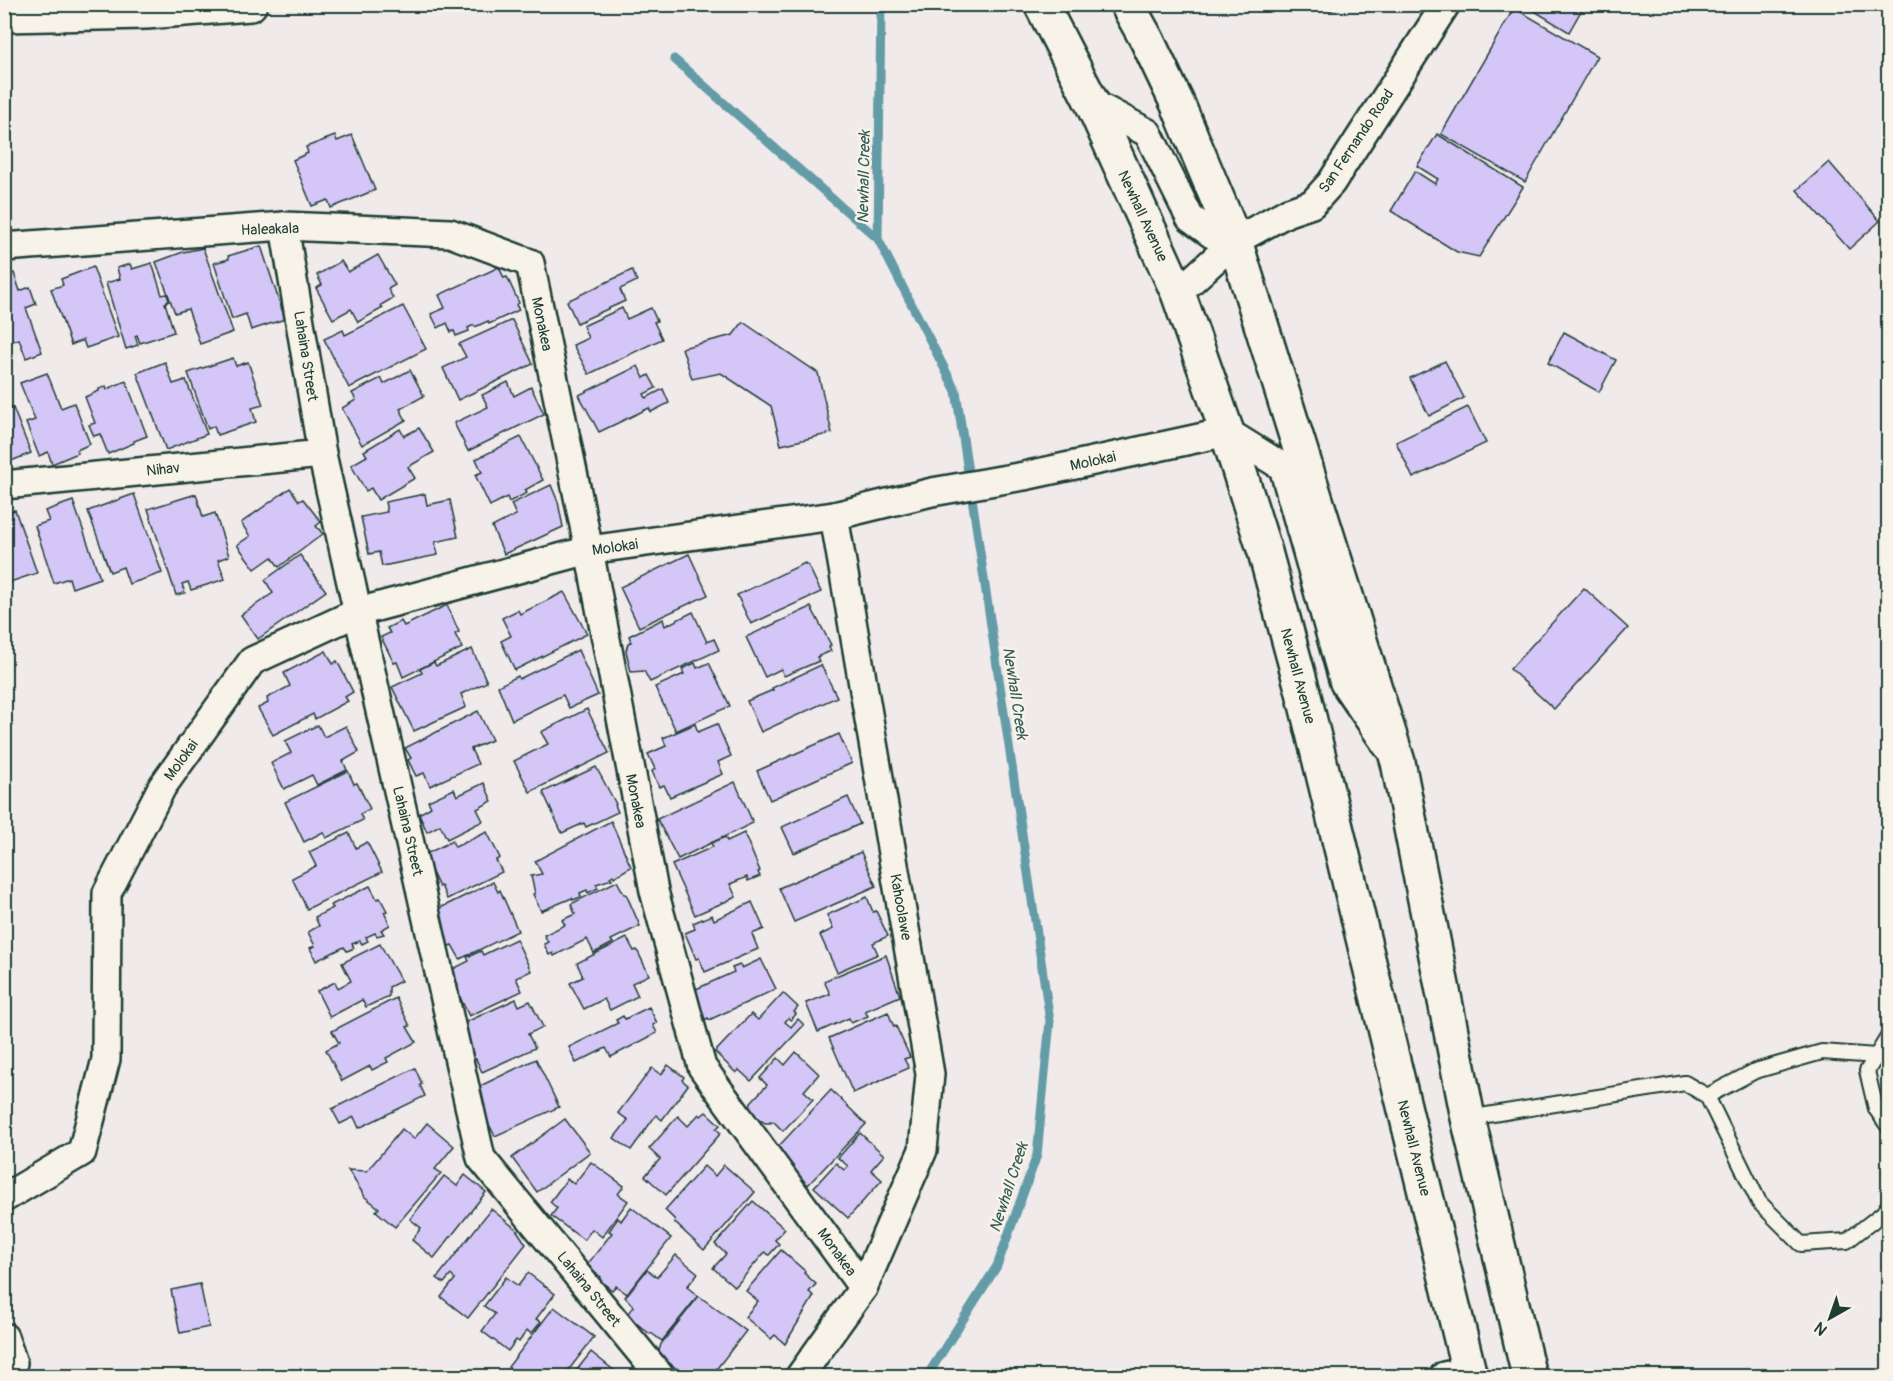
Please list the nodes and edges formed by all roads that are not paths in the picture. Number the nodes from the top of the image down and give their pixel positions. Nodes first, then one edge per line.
1 (250, 4) edge
2 (1041, 4) edge
3 (1127, 4) edge
4 (1446, 4) edge
5 (4, 15) edge
6 (1092, 103) junction
7 (284, 226) junction
8 (1235, 241) junction
9 (4, 248) edge
10 (530, 263) joint
11 (1178, 293) junction
12 (1227, 432) junction
13 (322, 454) junction
14 (4, 485) edge
15 (834, 516) junction
16 (589, 550) junction
17 (358, 612) junction
18 (1398, 762) junction
19 (1888, 1037) edge
20 (1876, 1056) junction
21 (1707, 1096) junction
22 (1468, 1118) junction
23 (1888, 1126) edge
24 (4, 1198) edge
25 (1888, 1206) edge
26 (863, 1288) junction
27 (4, 1337) edge
28 (13, 1363) dead end
29 (1467, 1375) edge
30 (660, 1377) edge
31 (800, 1377) edge
32 (1529, 1377) edge

1 - 5 main road
2 - 6 main road, Newhall Avenue
3 - 8 main road
4 - 8 street, San Fernando Road
6 - 8 street
6 - 11 main road, Newhall Avenue
7 - 9 street, Haleakala
7 - 10 street, Haleakala
7 - 13 street, Lahaina Street
8 - 11 street, San Fernando Road
8 - 18 main road
10 - 16 street, Monakea
11 - 12 main road, Newhall Avenue
12 - 15 street, Molokai
12 - 18 street
12 - 29 main road, Newhall Avenue
13 - 14 street, Nihav
13 - 17 street, Lahaina Street
15 - 16 street, Molokai
15 - 26 street, Kahoolawe
16 - 17 street, Molokai
16 - 26 street, Monakea
17 - 24 street, Molokai
17 - 30 street, Lahaina Street
18 - 22 main road
19 - 20 lane
20 - 21 lane
20 - 23 lane
21 - 22 lane
21 - 25 lane
22 - 32 main road
26 - 31 street
27 - 28 street

